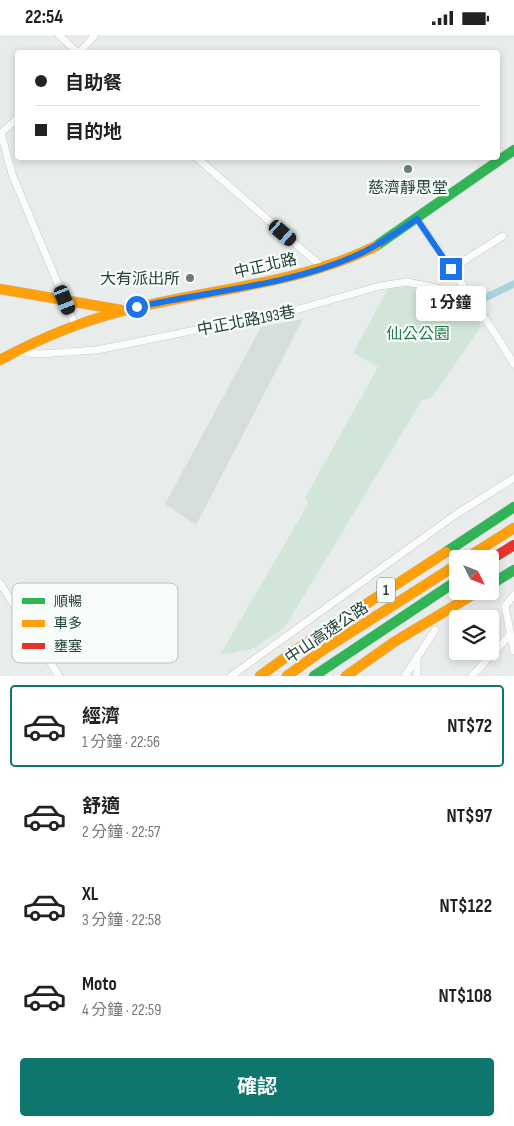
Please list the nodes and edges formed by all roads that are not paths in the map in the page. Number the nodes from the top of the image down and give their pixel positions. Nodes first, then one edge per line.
1 (59, 35) edge
2 (96, 35) edge
3 (75, 50) edge
4 (81, 50) edge
5 (15, 121) edge
6 (1, 139) edge
7 (514, 150) edge
8 (199, 160) edge
9 (500, 160) edge
10 (500, 160) edge
11 (417, 219) junction
12 (503, 236) dead end
13 (322, 267) junction
14 (451, 269) junction
15 (0, 289) edge
16 (65, 300) junction
17 (472, 301) junction
18 (122, 311) junction
19 (76, 327) junction
20 (15, 353) junction
21 (0, 360) edge
22 (514, 364) edge
23 (514, 478) edge
24 (514, 507) edge
25 (514, 528) edge
26 (514, 545) edge
27 (479, 550) edge
28 (499, 554) edge
29 (449, 570) edge
30 (514, 570) edge
31 (499, 579) edge
32 (0, 583) edge
33 (449, 586) edge
34 (511, 598) edge
35 (464, 600) edge
36 (12, 602) edge
37 (435, 630) dead end
38 (510, 635) junction
39 (514, 651) edge
40 (417, 655) junction
41 (51, 663) edge
42 (59, 676) edge
43 (231, 676) edge
44 (260, 676) edge
45 (287, 676) edge
46 (314, 676) edge
47 (346, 676) edge
48 (405, 676) edge
49 (417, 676) edge
50 (472, 676) edge

1 - 3 street
2 - 4 street
5 - 6 street
6 - 16 street
7 - 10 main road, 中正北路
8 - 13 street
9 - 11 main road, 中正北路
11 - 13 main road, 中正北路
11 - 14 street
12 - 14 street
13 - 18 main road, 中正北路
14 - 17 street
15 - 16 main road
16 - 18 main road
16 - 19 street
17 - 20 street, 中正北路193巷
17 - 22 street
18 - 19 main road, 中正北路
19 - 20 main road, 中正北路
20 - 21 main road, 中正北路
23 - 43 street
24 - 44 main road, 1
25 - 27 main road
26 - 28 main road
29 - 45 main road, 中山高速公路 / 1
30 - 31 main road
32 - 36 street
33 - 46 main road, 中山高速公路 / 1
34 - 38 street
35 - 47 main road
37 - 40 street
38 - 39 street
38 - 50 street
40 - 48 street
40 - 49 street
41 - 42 street

